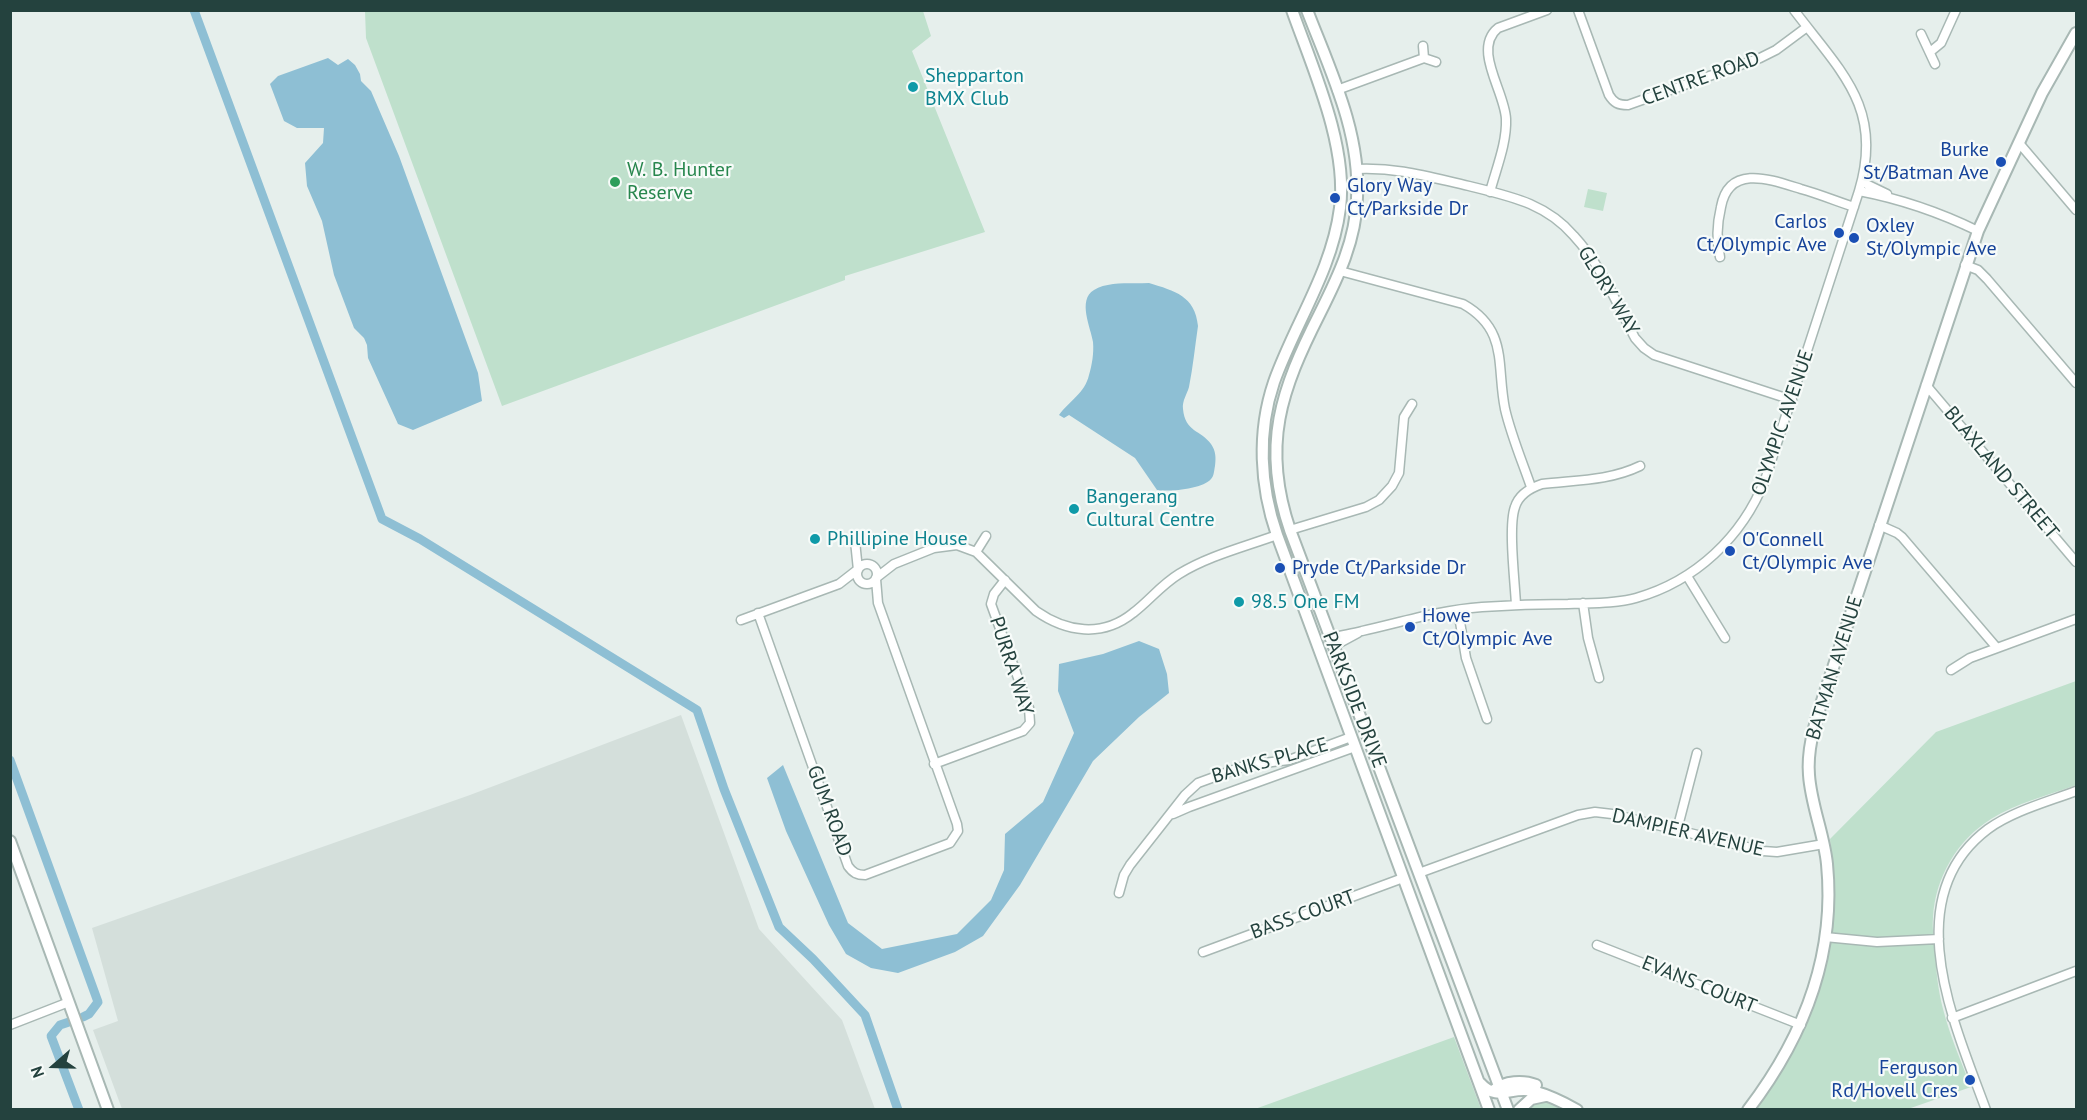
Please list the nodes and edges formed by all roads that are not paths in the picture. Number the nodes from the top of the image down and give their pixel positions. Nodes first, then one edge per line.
1 (1292, 10) edge
2 (1307, 10) edge
3 (1548, 10) edge
4 (1578, 10) edge
5 (1794, 10) edge
6 (1956, 10) edge
7 (1536, 12) edge
8 (1807, 27) junction
9 (1316, 33) junction
10 (2076, 33) edge
11 (1921, 34) dead end
12 (1302, 38) junction
13 (1423, 46) dead end
14 (1930, 52) junction
15 (1424, 58) junction
16 (1436, 62) dead end
17 (1935, 64) dead end
18 (1337, 90) junction
19 (2019, 144) junction
20 (1356, 169) junction
21 (1341, 171) junction
22 (1860, 187) junction
23 (1491, 192) junction
24 (1854, 207) junction
25 (2076, 210) edge
26 (1978, 231) junction
27 (1720, 257) dead end
28 (1965, 265) junction
29 (1325, 267) junction
30 (1340, 271) junction
31 (2076, 383) edge
32 (1926, 385) junction
33 (1792, 400) junction
34 (1412, 404) dead end
35 (1640, 466) dead end
36 (1531, 487) junction
37 (1879, 525) junction
38 (1290, 530) junction
39 (1277, 535) junction
40 (986, 536) dead end
41 (976, 552) junction
42 (2076, 562) edge
43 (894, 564) junction
44 (870, 565) junction
45 (857, 570) junction
46 (1687, 576) junction
47 (876, 579) junction
48 (1005, 580) junction
49 (839, 584) junction
50 (862, 584) junction
51 (878, 603) junction
52 (1583, 603) junction
53 (1516, 605) junction
54 (1458, 610) junction
55 (758, 614) junction
56 (2076, 619) edge
57 (741, 620) dead end
58 (1725, 638) dead end
59 (1332, 642) junction
60 (1318, 648) junction
61 (1997, 648) junction
62 (1951, 670) dead end
63 (1599, 678) dead end
64 (1487, 718) dead end
65 (1368, 736) junction
66 (1353, 742) junction
67 (1697, 753) dead end
68 (1297, 762) junction
69 (1270, 763) junction
70 (934, 764) junction
71 (1273, 776) junction
72 (2076, 791) edge
73 (1169, 817) junction
74 (1677, 830) junction
75 (10, 841) edge
76 (1824, 844) junction
77 (1419, 873) junction
78 (1403, 878) junction
79 (1119, 893) dead end
80 (1825, 937) junction
81 (1939, 939) junction
82 (1598, 945) dead end
83 (1203, 952) dead end
84 (2076, 971) edge
85 (69, 1002) junction
86 (1952, 1018) junction
87 (10, 1025) edge
88 (1801, 1025) junction
89 (1477, 1079) junction
90 (1498, 1091) junction
91 (1556, 1100) junction
92 (108, 1110) edge
93 (1489, 1110) edge
94 (1496, 1110) edge
95 (1508, 1110) edge
96 (1519, 1110) edge
97 (1577, 1110) edge
98 (1748, 1110) edge
99 (1986, 1110) edge

1 - 12 street, PARKSIDE DRIVE
2 - 9 street, PARKSIDE DRIVE
3 - 7 street
4 - 8 street, CENTRE ROAD
5 - 8 street, OLYMPIC AVENUE
6 - 14 street
7 - 23 street
8 - 22 street, OLYMPIC AVENUE
9 - 12 street
9 - 18 street, PARKSIDE DRIVE
10 - 19 street, BATMAN AVENUE
11 - 14 street
12 - 21 street, PARKSIDE DRIVE
13 - 15 street
14 - 17 street
15 - 16 street
15 - 18 street
18 - 20 street, PARKSIDE DRIVE
19 - 25 street
19 - 26 street, BATMAN AVENUE
20 - 21 street
20 - 23 street, GLORY WAY
20 - 30 street, PARKSIDE DRIVE
21 - 29 street, PARKSIDE DRIVE
22 - 24 street, OLYMPIC AVENUE
22 - 26 street
23 - 33 street, GLORY WAY
24 - 27 street
24 - 33 street, OLYMPIC AVENUE
26 - 28 street, BATMAN AVENUE
28 - 31 street
28 - 32 street, BATMAN AVENUE
29 - 30 street
29 - 39 street, PARKSIDE DRIVE
30 - 36 street
30 - 38 street, PARKSIDE DRIVE
32 - 37 street, BATMAN AVENUE
32 - 42 street, BLAXLAND STREET
33 - 46 street, OLYMPIC AVENUE
34 - 38 street
35 - 36 street
36 - 53 street
37 - 61 street
37 - 76 street, BATMAN AVENUE
38 - 39 street
38 - 59 street, PARKSIDE DRIVE
39 - 48 street
39 - 60 street, PARKSIDE DRIVE
40 - 41 street
41 - 43 street
41 - 48 street
43 - 44 street
43 - 47 street
44 - 45 street
44 - 45 street
44 - 47 street
45 - 49 street
45 - 50 street
46 - 52 street, OLYMPIC AVENUE
46 - 58 street
47 - 50 street
47 - 51 street, GUM ROAD
48 - 70 street, PURRA WAY
49 - 50 street
49 - 55 street
50 - 51 street, GUM ROAD
51 - 70 street, GUM ROAD
52 - 53 street, OLYMPIC AVENUE
52 - 63 street
53 - 54 street, OLYMPIC AVENUE
54 - 59 street, OLYMPIC AVENUE
54 - 64 street
55 - 57 street
55 - 70 street, GUM ROAD
56 - 61 street
59 - 60 street
59 - 65 street, PARKSIDE DRIVE
60 - 66 street, PARKSIDE DRIVE
61 - 62 street
65 - 66 street
65 - 77 street, PARKSIDE DRIVE
66 - 68 street, BANKS PLACE
66 - 78 street, PARKSIDE DRIVE
67 - 74 street
68 - 69 street, BANKS PLACE
68 - 71 street, BANKS PLACE
69 - 71 street
69 - 73 street, BANKS PLACE
71 - 73 street, BANKS PLACE
72 - 81 street
73 - 79 street, BANKS PLACE
74 - 76 street, DAMPIER AVENUE
74 - 77 street, DAMPIER AVENUE
75 - 85 street
76 - 80 street, BATMAN AVENUE
77 - 78 street
77 - 90 street, PARKSIDE DRIVE
78 - 83 street, BASS COURT
78 - 89 street, PARKSIDE DRIVE
80 - 81 street
80 - 88 street, BATMAN AVENUE
81 - 86 street
82 - 88 street, EVANS COURT
84 - 86 street
85 - 87 street
85 - 92 street
86 - 99 street
88 - 98 street, BATMAN AVENUE
89 - 90 street
89 - 93 street, PARKSIDE DRIVE
90 - 91 street
90 - 94 street
90 - 95 street, PARKSIDE DRIVE
91 - 96 street
91 - 97 street

